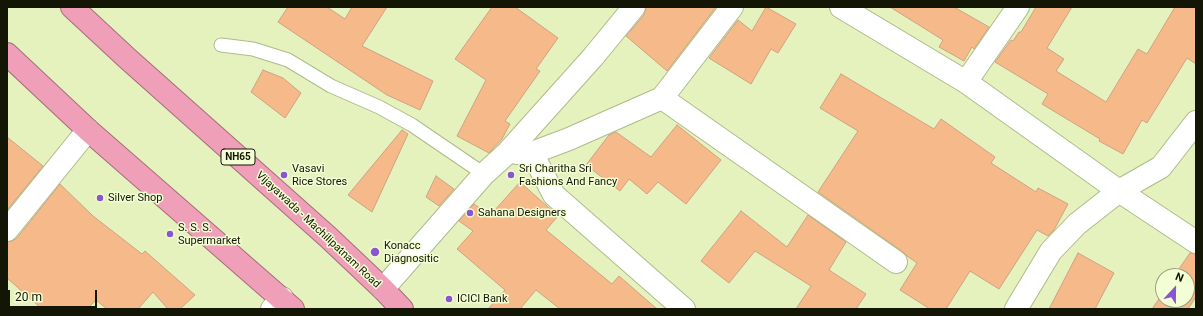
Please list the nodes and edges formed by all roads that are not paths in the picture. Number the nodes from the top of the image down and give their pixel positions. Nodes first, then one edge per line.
1 (72, 7) edge
2 (634, 7) edge
3 (732, 7) edge
4 (841, 7) edge
5 (1018, 7) edge
6 (221, 45) dead end
7 (7, 54) edge
8 (966, 82) junction
9 (662, 98) junction
10 (1196, 122) edge
11 (88, 130) junction
12 (532, 153) junction
13 (506, 154) junction
14 (484, 174) junction
15 (1119, 191) junction
16 (7, 230) edge
17 (1196, 242) edge
18 (896, 262) dead end
19 (383, 290) junction
20 (282, 305) edge
21 (402, 309) edge
22 (684, 309) edge
23 (1016, 309) edge

1 - 19 highway, Vijayawada - Machilipatnam Road / NH65
2 - 13 street
3 - 9 street
4 - 8 street
5 - 8 street
6 - 14 lane
7 - 11 highway
8 - 15 street
9 - 12 street
9 - 18 street
10 - 15 street
11 - 16 street
11 - 20 highway
12 - 13 street
12 - 22 street
13 - 14 street
14 - 19 street
15 - 17 street
15 - 23 street
19 - 21 highway, Vijayawada - Machilipatnam Road / NH65

